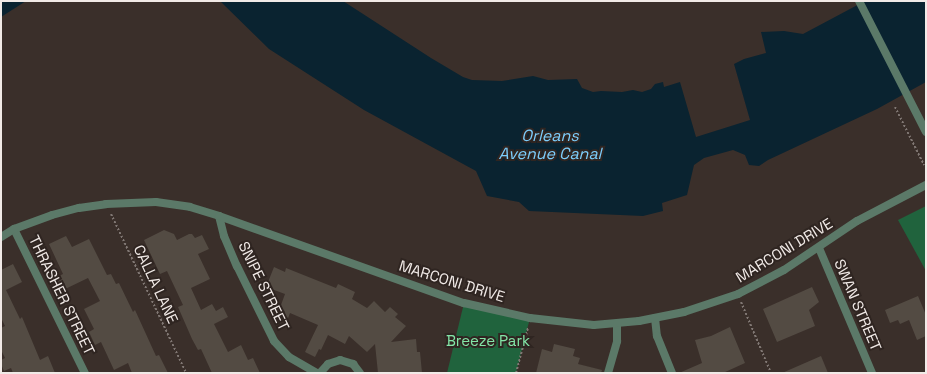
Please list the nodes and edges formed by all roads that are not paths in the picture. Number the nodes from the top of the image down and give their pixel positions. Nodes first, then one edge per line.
1 (859, 1) edge
2 (926, 132) edge
3 (926, 185) edge
4 (219, 216) junction
5 (14, 229) junction
6 (1, 237) edge
7 (819, 248) junction
8 (655, 318) junction
9 (617, 324) junction
10 (85, 373) edge
11 (317, 373) edge
12 (320, 373) edge
13 (360, 373) edge
14 (608, 373) edge
15 (672, 373) edge
16 (872, 373) edge

1 - 2 street
3 - 7 street, MARCONI DRIVE
4 - 5 street, MARCONI DRIVE
4 - 9 street, MARCONI DRIVE
4 - 11 street, SNIPE STREET
5 - 6 street, MARCONI DRIVE
5 - 10 street, THRASHER STREET
7 - 8 street, MARCONI DRIVE
7 - 16 street, SWAN STREET
8 - 9 street, MARCONI DRIVE
8 - 15 street
9 - 14 street
12 - 13 street

